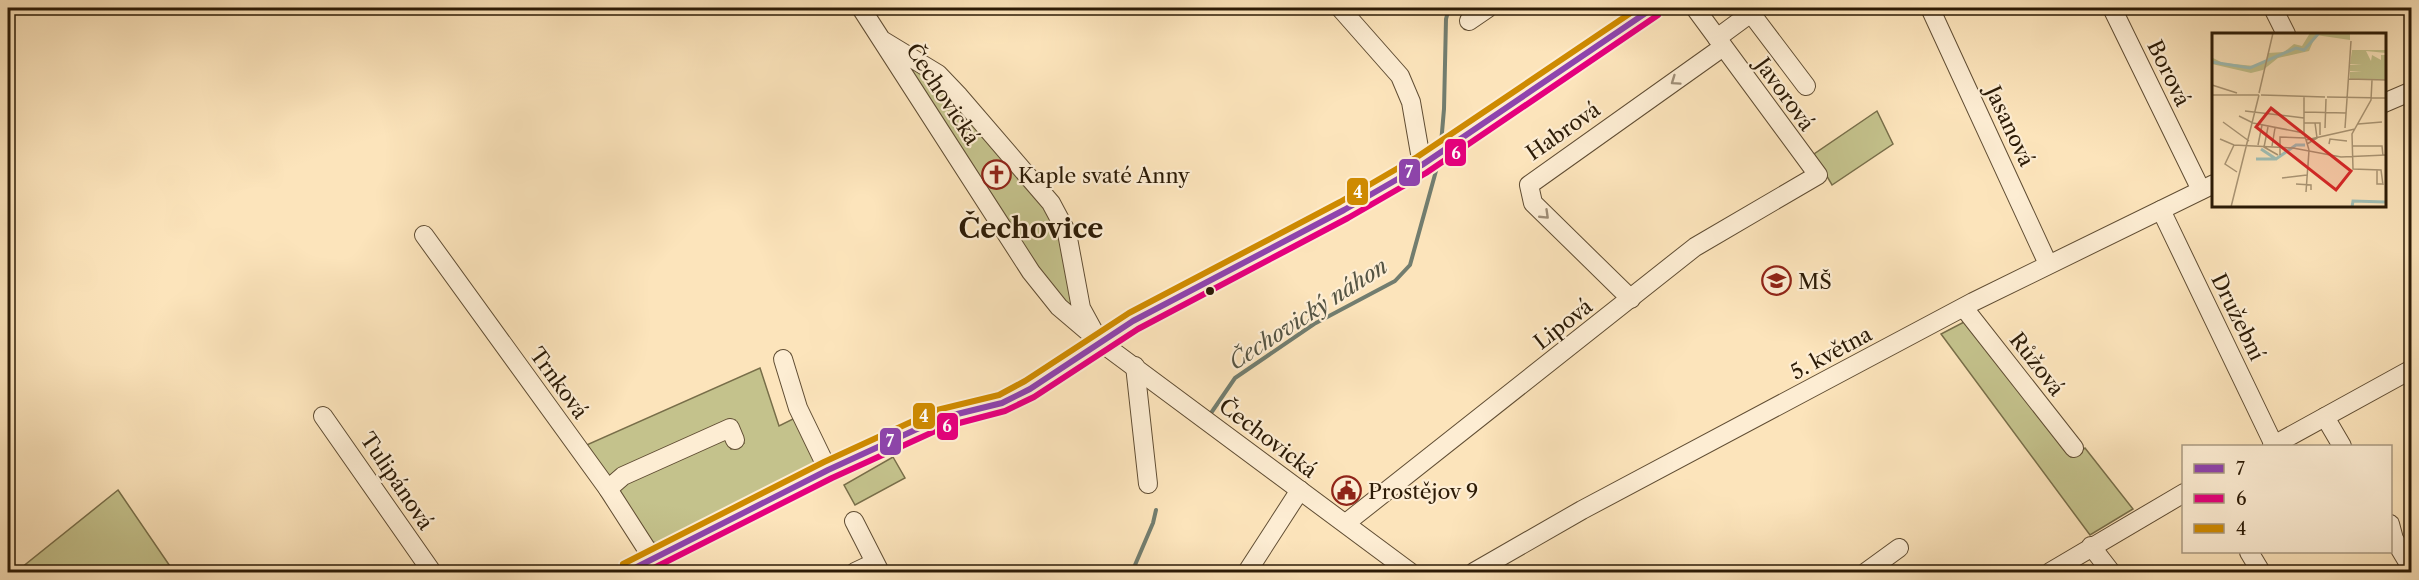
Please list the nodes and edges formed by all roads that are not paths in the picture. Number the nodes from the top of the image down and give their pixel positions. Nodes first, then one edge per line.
1 (861, 8) edge
2 (1340, 8) edge
3 (1488, 8) edge
4 (1653, 8) edge
5 (1695, 8) edge
6 (1930, 8) edge
7 (2112, 8) edge
8 (2273, 8) edge
9 (1749, 10) edge
10 (1469, 21) dead end
11 (2286, 33) edge
12 (882, 40) junction
13 (1720, 43) junction
14 (1806, 86) dead end
15 (2412, 91) edge
16 (2386, 103) edge
17 (1425, 163) junction
18 (1818, 175) joint
19 (2207, 187) edge
20 (2161, 210) junction
21 (424, 235) dead end
22 (2048, 264) junction
23 (1631, 299) junction
24 (1964, 308) junction
25 (1099, 341) junction
26 (783, 359) dead end
27 (1135, 366) junction
28 (2412, 369) edge
29 (323, 416) dead end
30 (2325, 417) junction
31 (735, 440) dead end
32 (2273, 445) edge
33 (2275, 445) edge
34 (2341, 445) edge
35 (2074, 448) dead end
36 (828, 471) junction
37 (1148, 484) dead end
38 (608, 489) junction
39 (1300, 490) junction
40 (2182, 494) edge
41 (854, 521) dead end
42 (1346, 523) junction
43 (2392, 529) edge
44 (2091, 546) junction
45 (1899, 548) dead end
46 (2250, 553) edge
47 (653, 559) junction
48 (877, 568) edge
49 (2412, 569) edge
50 (432, 573) edge
51 (627, 573) edge
52 (855, 573) edge
53 (1247, 573) edge
54 (1410, 573) edge
55 (1474, 573) edge
56 (1866, 573) edge
57 (2050, 573) edge
58 (2111, 573) edge
59 (2261, 573) edge

1 - 12 street, Čechovická
2 - 17 street
3 - 10 street
4 - 17 street
5 - 13 street, Javorová
6 - 22 street, Jasanová
7 - 19 street, Borová
8 - 11 street
9 - 13 street, Javorová
9 - 14 street, Javorová
12 - 25 street, Čechovická
12 - 25 street, Čechovická
13 - 18 street, Javorová
13 -> 23 street, Habrová
15 - 16 street
17 - 25 street
18 - 23 street, Lipová
19 - 20 street, 5. května
20 - 22 street, 5. května
20 - 32 street, Družební
21 - 38 street, Trnková
22 - 24 street, 5. května
23 - 42 street, Lipová
24 - 35 street, Růžová
24 - 55 street, 5. května
25 - 27 street, Čechovická
25 - 36 street
26 - 36 street
27 - 37 street
27 - 39 street, Čechovická
28 - 30 street
29 - 50 street, Tulipánová
30 - 33 street
30 - 34 street
31 - 38 street
36 - 47 street
38 - 47 street, Trnková
39 - 42 street, Čechovická
39 - 53 street
40 - 44 street
41 - 48 street
42 - 54 street, Čechovická
43 - 49 street
44 - 57 street
44 - 58 street
45 - 56 street
46 - 59 street
47 - 51 street
48 - 52 street

